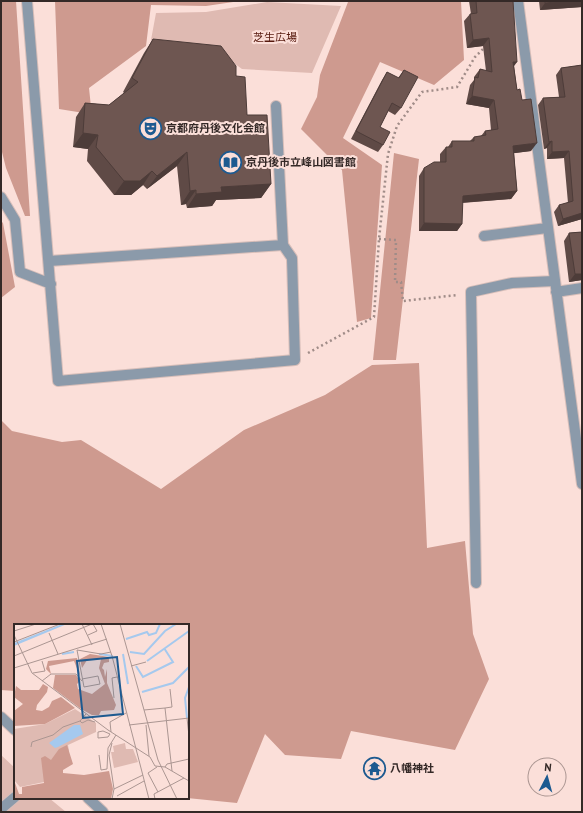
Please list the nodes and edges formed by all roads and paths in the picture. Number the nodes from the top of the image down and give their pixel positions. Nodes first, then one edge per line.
1 (27, 1) edge
2 (518, 1) edge
3 (488, 45) edge
4 (276, 106) dead end
5 (1, 197) edge
6 (547, 228) junction
7 (484, 236) dead end
8 (379, 239) junction
9 (283, 245) junction
10 (50, 261) junction
11 (554, 281) junction
12 (51, 284) junction
13 (582, 288) edge
14 (471, 292) junction
15 (556, 292) junction
16 (295, 360) junction
17 (582, 484) edge
18 (476, 584) dead end
19 (1, 717) edge
20 (14, 729) edge
21 (14, 798) edge
22 (89, 799) edge
23 (1, 810) edge
24 (103, 812) edge

1 - 10 street
2 - 6 street
3 - 8 path
4 - 9 street
5 - 12 street
6 - 7 street
6 - 11 street
8 - 14 path
8 - 16 path
9 - 10 street
9 - 16 street
10 - 12 street
11 - 14 street
11 - 15 street
12 - 16 street
13 - 15 street
14 - 18 street
15 - 17 street
19 - 20 street
21 - 23 street
22 - 24 street

